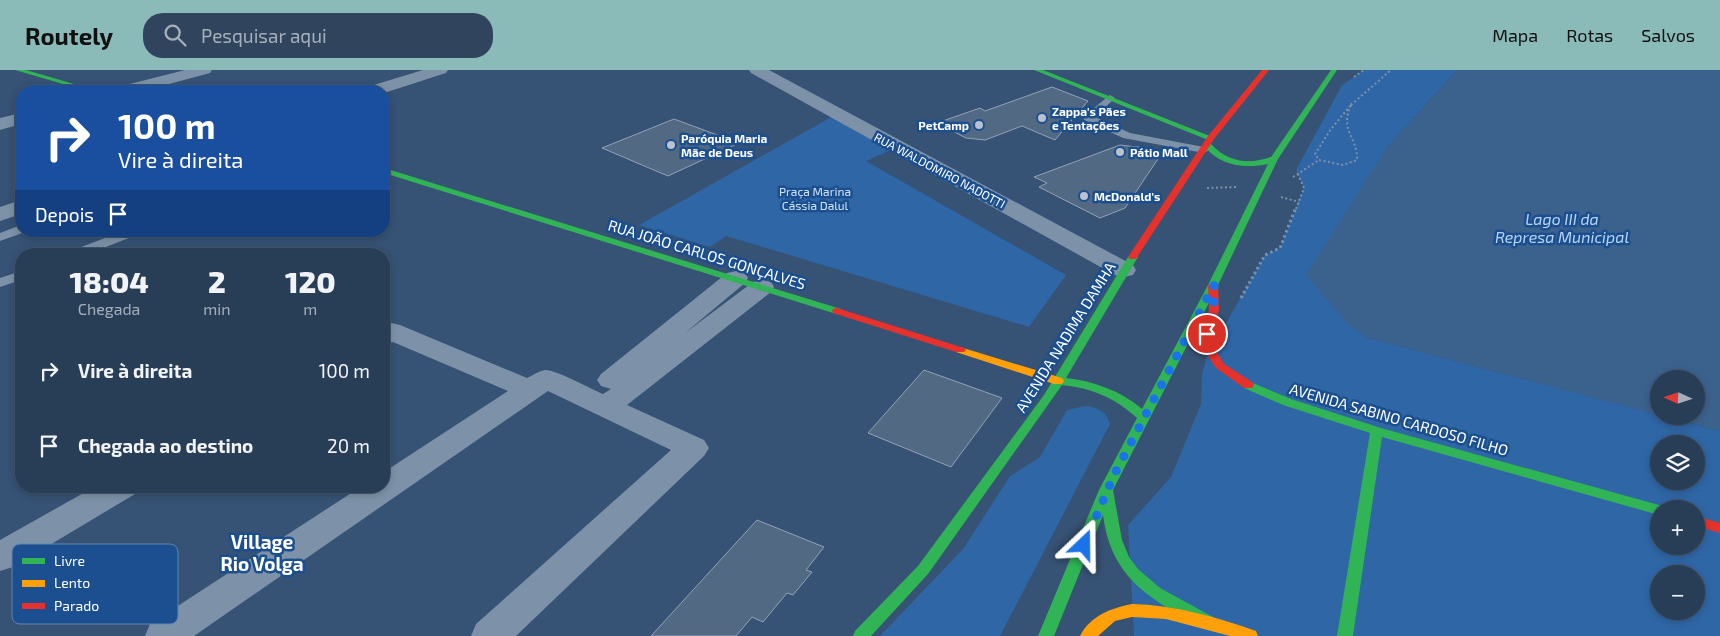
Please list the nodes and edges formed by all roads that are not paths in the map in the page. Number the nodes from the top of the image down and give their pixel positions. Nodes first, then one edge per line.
1 (18, 70) edge
2 (204, 70) edge
3 (440, 70) edge
4 (757, 70) edge
5 (1037, 70) edge
6 (1266, 70) edge
7 (1334, 70) edge
8 (72, 85) edge
9 (147, 85) edge
10 (390, 86) edge
11 (1128, 92) dead end
12 (1110, 98) junction
13 (15, 120) edge
14 (0, 124) edge
15 (1208, 145) junction
16 (1274, 159) junction
17 (390, 172) edge
18 (15, 209) edge
19 (0, 214) edge
20 (15, 232) edge
21 (0, 237) edge
22 (119, 237) edge
23 (91, 248) edge
24 (1124, 270) junction
25 (15, 277) edge
26 (736, 278) junction
27 (0, 283) edge
28 (1214, 285) junction
29 (762, 287) junction
30 (390, 332) edge
31 (1020, 370) junction
32 (1058, 381) junction
33 (530, 390) junction
34 (1049, 397) junction
35 (597, 403) junction
36 (1143, 417) junction
37 (1377, 431) junction
38 (390, 484) edge
39 (1106, 490) junction
40 (111, 493) edge
41 (377, 493) edge
42 (1650, 507) edge
43 (1705, 524) edge
44 (1720, 528) edge
45 (23, 544) edge
46 (12, 550) edge
47 (0, 557) edge
48 (1207, 622) junction
49 (164, 636) edge
50 (490, 636) edge
51 (861, 636) edge
52 (1046, 636) edge
53 (1088, 636) edge
54 (1250, 636) edge
55 (1345, 636) edge

1 - 8 main road
2 - 9 street
3 - 10 street
4 - 24 street, RUA WALDOMIRO NADOTTI
5 - 12 main road
6 - 15 main road, AVENIDA NADIMA DAMHA
7 - 16 main road
11 - 12 main road
12 - 15 main road
12 - 15 lane
13 - 14 street
15 - 16 main road
15 - 24 main road, AVENIDA NADIMA DAMHA
16 - 28 main road
17 - 26 main road, RUA JOÃO CARLOS GONÇALVES
18 - 19 street
20 - 21 lane
22 - 23 lane
24 - 32 main road, AVENIDA NADIMA DAMHA
25 - 27 lane
26 - 29 main road, RUA JOÃO CARLOS GONÇALVES
26 - 35 street
28 - 36 main road
28 - 37 main road, AVENIDA SABINO CARDOSO FILHO
29 - 31 main road, RUA JOÃO CARLOS GONÇALVES
29 - 35 street
30 - 33 street
31 - 32 main road, RUA JOÃO CARLOS GONÇALVES
31 - 34 main road, RUA JOÃO CARLOS GONÇALVES
32 - 34 main road, AVENIDA NADIMA DAMHA
32 - 36 main road, RUA JOÃO CARLOS GONÇALVES
33 - 35 street
33 - 38 street
34 - 51 main road, AVENIDA NADIMA DAMHA
35 - 50 street
36 - 39 main road
37 - 42 main road, AVENIDA SABINO CARDOSO FILHO
37 - 55 main road
39 - 48 main road
39 - 52 main road
40 - 45 street
41 - 49 street
43 - 44 main road
46 - 47 street
48 - 53 main road
48 - 54 main road

